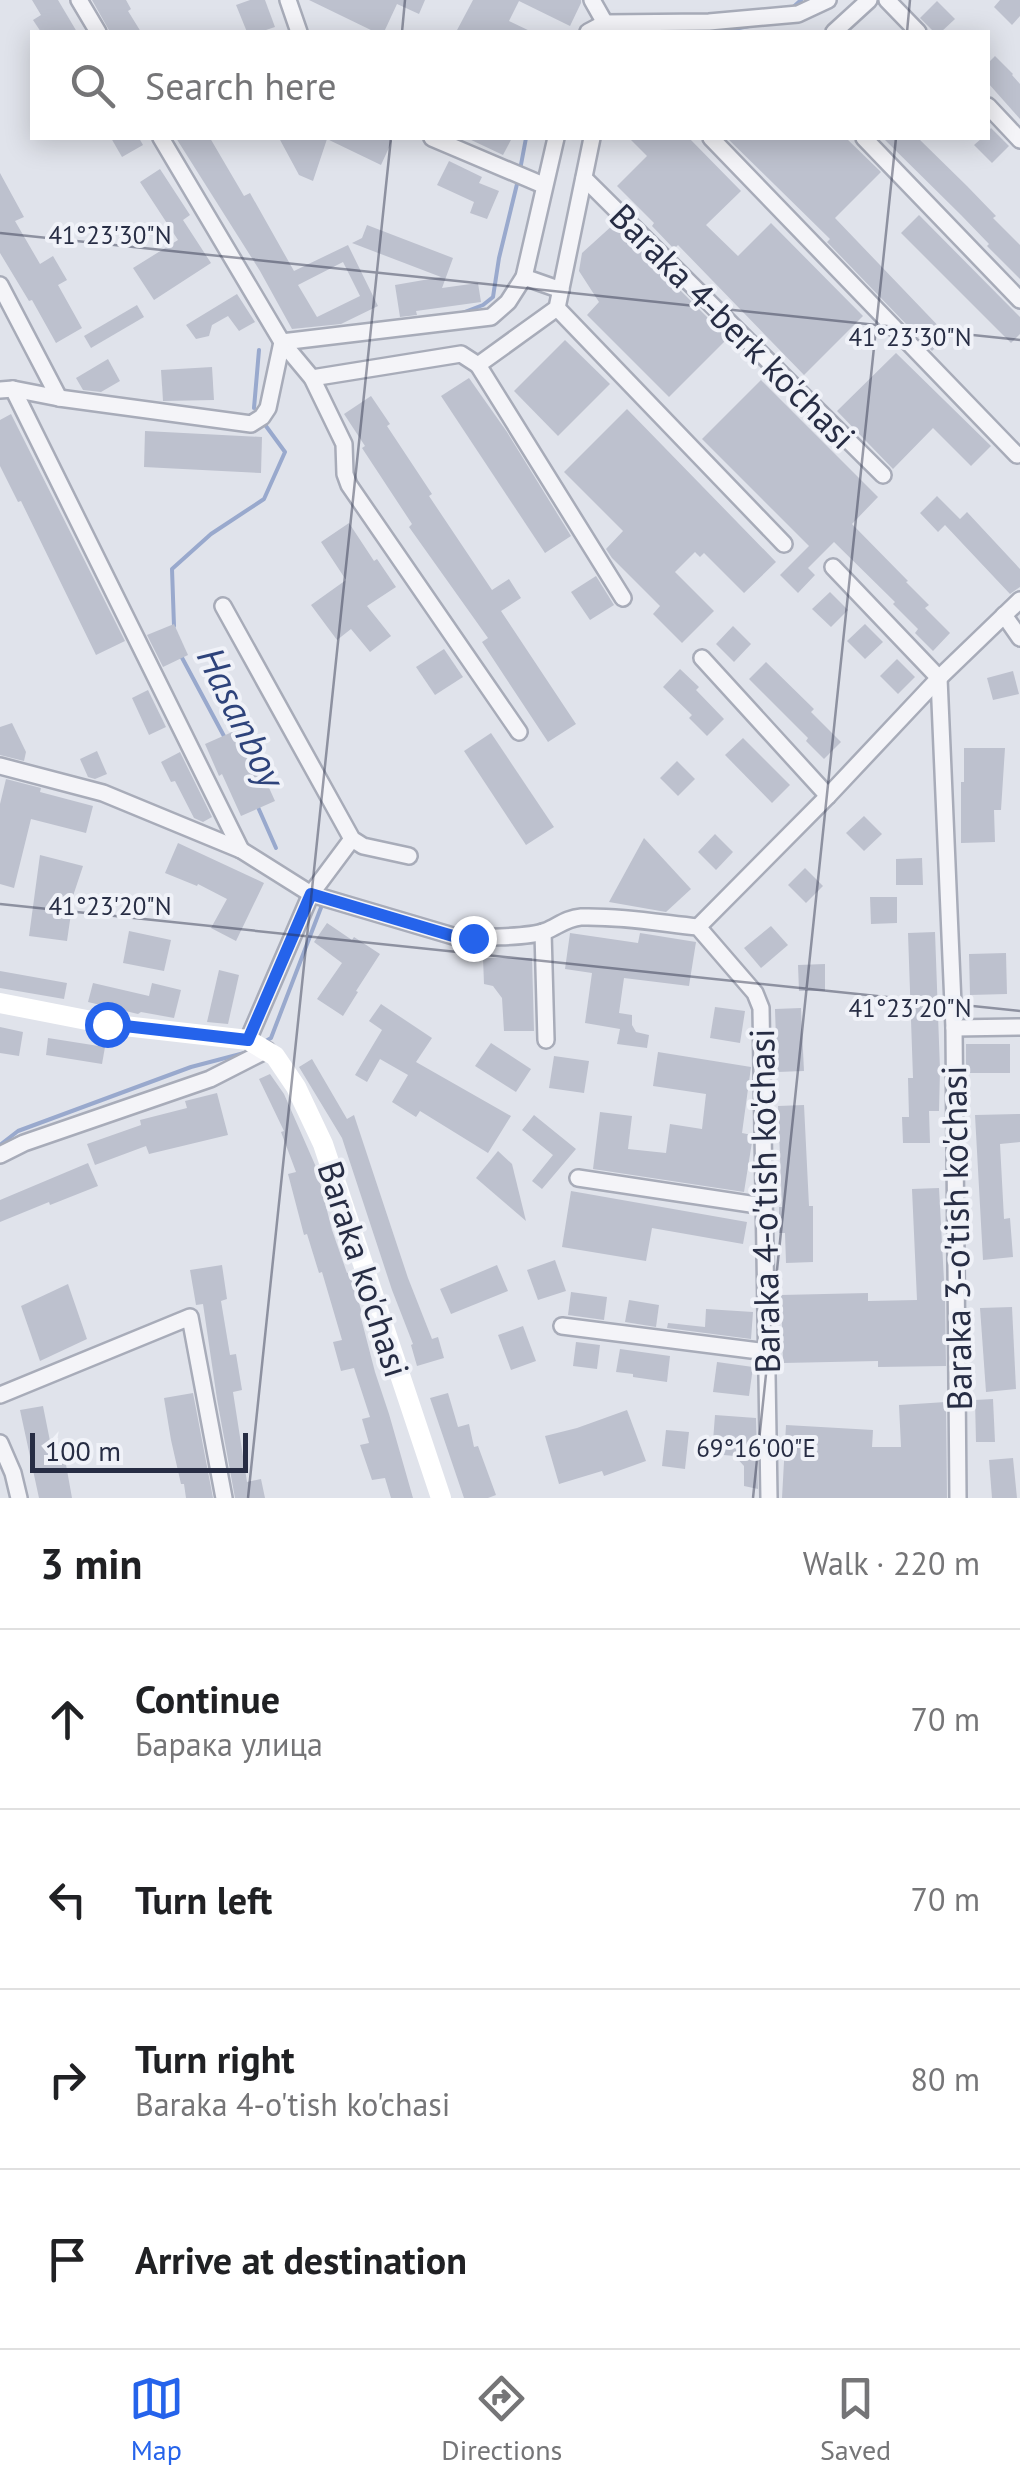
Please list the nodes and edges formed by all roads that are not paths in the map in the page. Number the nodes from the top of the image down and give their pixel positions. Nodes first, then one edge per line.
1 (79, 0) edge
2 (288, 0) edge
3 (592, 0) edge
4 (828, 0) edge
5 (869, 0) edge
6 (886, 0) edge
7 (605, 23) junction
8 (97, 30) edge
9 (298, 30) edge
10 (592, 30) edge
11 (836, 30) edge
12 (916, 30) edge
13 (990, 108) edge
14 (162, 140) edge
15 (437, 140) edge
16 (555, 140) edge
17 (592, 140) edge
18 (713, 140) edge
19 (866, 140) edge
20 (1020, 140) edge
21 (584, 178) junction
22 (544, 185) junction
23 (524, 277) junction
24 (0, 285) edge
25 (561, 290) junction
26 (1020, 300) edge
27 (557, 308) junction
28 (282, 342) junction
29 (478, 365) junction
30 (312, 378) junction
31 (6, 390) edge
32 (58, 398) junction
33 (1017, 454) dead end
34 (883, 474) dead end
35 (784, 544) dead end
36 (833, 566) dead end
37 (624, 598) dead end
38 (1020, 600) edge
39 (223, 606) dead end
40 (1004, 615) junction
41 (1020, 638) edge
42 (702, 658) dead end
43 (939, 678) junction
44 (519, 732) dead end
45 (0, 766) edge
46 (828, 796) junction
47 (352, 839) junction
48 (241, 850) junction
49 (409, 856) dead end
50 (311, 894) junction
51 (698, 927) junction
52 (543, 932) junction
53 (0, 1003) edge
54 (1020, 1027) edge
55 (954, 1028) junction
56 (546, 1040) dead end
57 (255, 1044) junction
58 (0, 1155) edge
59 (578, 1178) dead end
60 (764, 1206) junction
61 (562, 1326) dead end
62 (766, 1352) junction
63 (0, 1394) edge
64 (0, 1444) edge
65 (7, 1472) edge
66 (19, 1498) edge
67 (224, 1498) edge
68 (441, 1498) edge
69 (769, 1498) edge
70 (958, 1498) edge

1 - 8 street
2 - 9 street
3 - 7 street
4 - 7 street
5 - 11 street
6 - 12 street
7 - 10 street
13 - 20 street
14 - 28 street
15 - 22 street
16 - 22 street
17 - 21 street
18 - 33 street
19 - 26 street
21 - 25 street
21 - 34 street, Baraka 4-berk ko'chasi
22 - 23 street
23 - 25 street
23 - 28 street
24 - 32 street
25 - 27 street
27 - 29 street
27 - 35 street
28 - 30 street
28 - 32 street
29 - 30 street
29 - 37 street
30 - 44 street
31 - 32 street
31 - 48 street
36 - 43 street
38 - 40 street
39 - 47 street
40 - 41 street
40 - 43 street
42 - 46 street
43 - 46 street
43 - 55 street, Baraka 3-o'tish ko'chasi
45 - 48 street
46 - 51 street
47 - 49 street
47 - 50 street
48 - 50 street
50 - 52 street
50 - 57 street
51 - 52 street
51 - 60 street, Baraka 4-o'tish ko'chasi
52 - 56 street
53 - 57 main road
54 - 55 street
55 - 70 street, Baraka 3-o'tish ko'chasi
57 - 58 street
57 - 68 main road, Baraka ko'chasi
59 - 60 street
60 - 62 street, Baraka 4-o'tish ko'chasi
61 - 62 street
62 - 69 street, Baraka 4-o'tish ko'chasi
63 - 67 street
64 - 65 street
65 - 66 street

